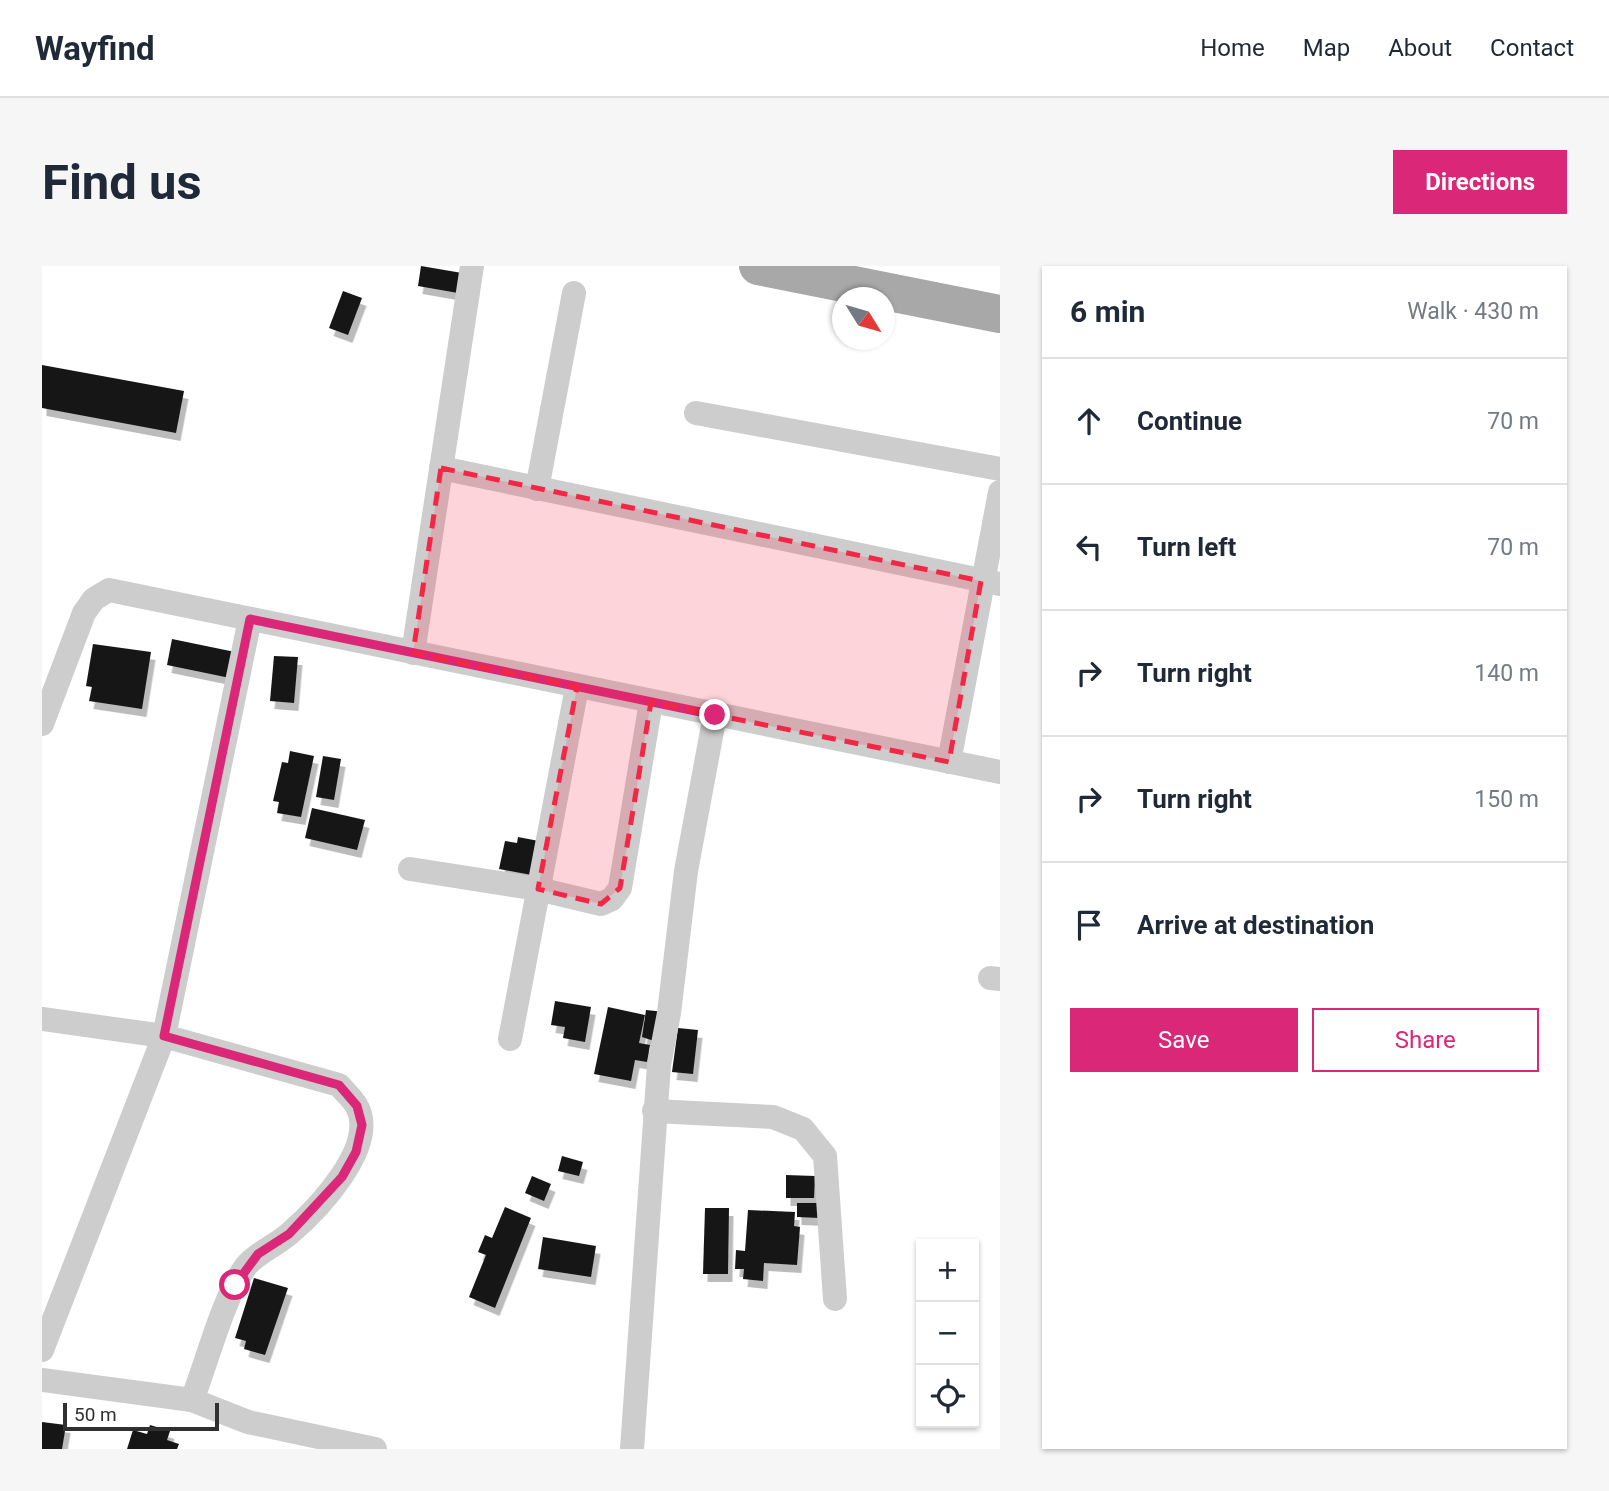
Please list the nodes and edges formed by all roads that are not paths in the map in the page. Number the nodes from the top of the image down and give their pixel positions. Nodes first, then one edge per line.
1 (471, 266) edge
2 (758, 266) edge
3 (574, 293) dead end
4 (1000, 314) edge
5 (696, 413) dead end
6 (441, 468) junction
7 (1000, 469) edge
8 (537, 489) junction
9 (1000, 492) edge
10 (990, 583) edge
11 (250, 619) junction
12 (413, 653) junction
13 (577, 687) junction
14 (651, 702) junction
15 (715, 715) junction
16 (42, 717) edge
17 (949, 762) junction
18 (1000, 772) edge
19 (410, 869) dead end
20 (538, 889) junction
21 (42, 1019) edge
22 (164, 1036) junction
23 (510, 1039) dead end
24 (654, 1111) junction
25 (835, 1299) dead end
26 (42, 1350) edge
27 (42, 1380) edge
28 (192, 1400) junction
29 (376, 1449) edge
30 (632, 1449) edge

1 - 6 street
2 - 4 main road
3 - 8 street
5 - 7 street
6 - 8 street
6 - 12 street
8 - 10 street
9 - 10 street
10 - 17 street
11 - 12 street
11 - 16 street
11 - 22 street
12 - 13 street
13 - 14 street
13 - 20 street
14 - 15 street
14 - 20 street
15 - 17 street
15 - 24 street
17 - 18 street
19 - 20 street
20 - 23 street
21 - 22 street
22 - 26 street
22 - 28 street
24 - 25 street
24 - 30 street
27 - 28 street
28 - 29 street

